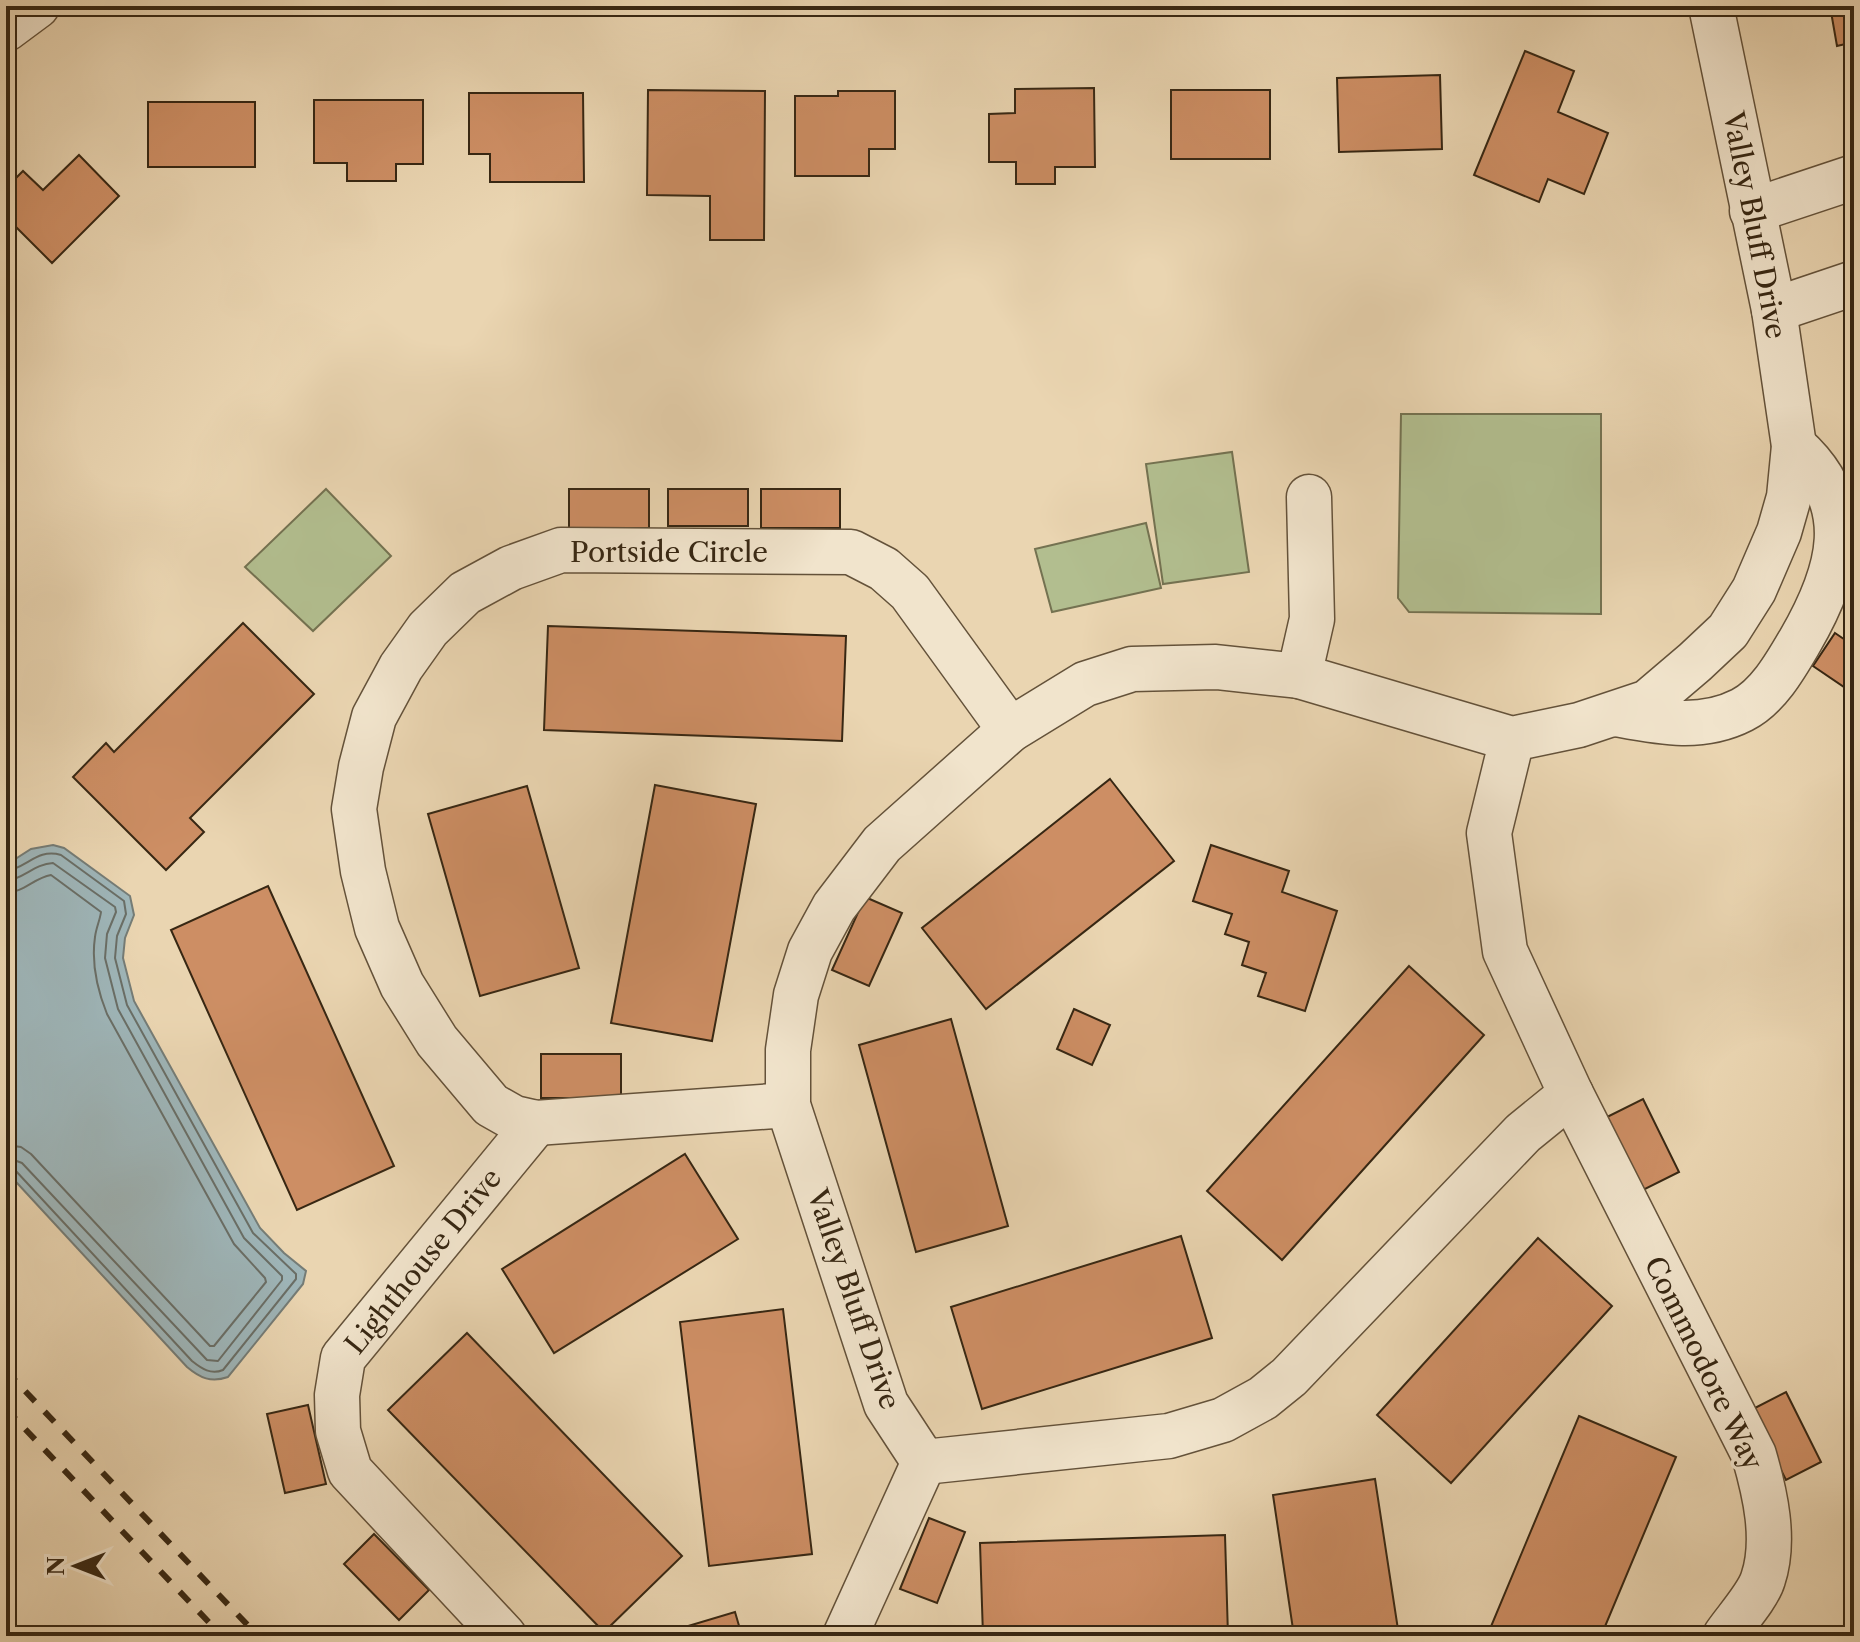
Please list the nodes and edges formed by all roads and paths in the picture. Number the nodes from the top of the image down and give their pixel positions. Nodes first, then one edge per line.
1 (37, 6) edge
2 (1711, 6) edge
3 (6, 29) edge
4 (1854, 177) edge
5 (1752, 211) junction
6 (1854, 283) edge
7 (1774, 310) junction
8 (1794, 446) junction
9 (1309, 497) dead end
10 (1299, 676) junction
11 (1616, 714) junction
12 (1010, 730) junction
13 (1512, 739) junction
14 (1571, 1094) junction
15 (788, 1105) junction
16 (536, 1123) junction
17 (924, 1462) junction
18 (504, 1636) edge
19 (845, 1636) edge
20 (1725, 1636) edge

1 - 3 street
2 - 5 street, Valley Bluff Drive
4 - 5 street
5 - 7 street, Valley Bluff Drive
6 - 7 street
7 - 8 street, Valley Bluff Drive
8 - 11 street, Valley Bluff Drive
8 - 11 street, Valley Bluff Drive
9 - 10 street
10 - 12 street, Valley Bluff Drive
10 - 13 street, Valley Bluff Drive
11 - 13 street, Valley Bluff Drive
12 - 15 street, Valley Bluff Drive
12 - 16 street, Portside Circle
13 - 14 street
14 - 17 street
14 - 20 street, Commodore Way
15 - 16 street, Portside Circle
15 - 17 street, Valley Bluff Drive
16 - 18 street, Lighthouse Drive
17 - 19 street

